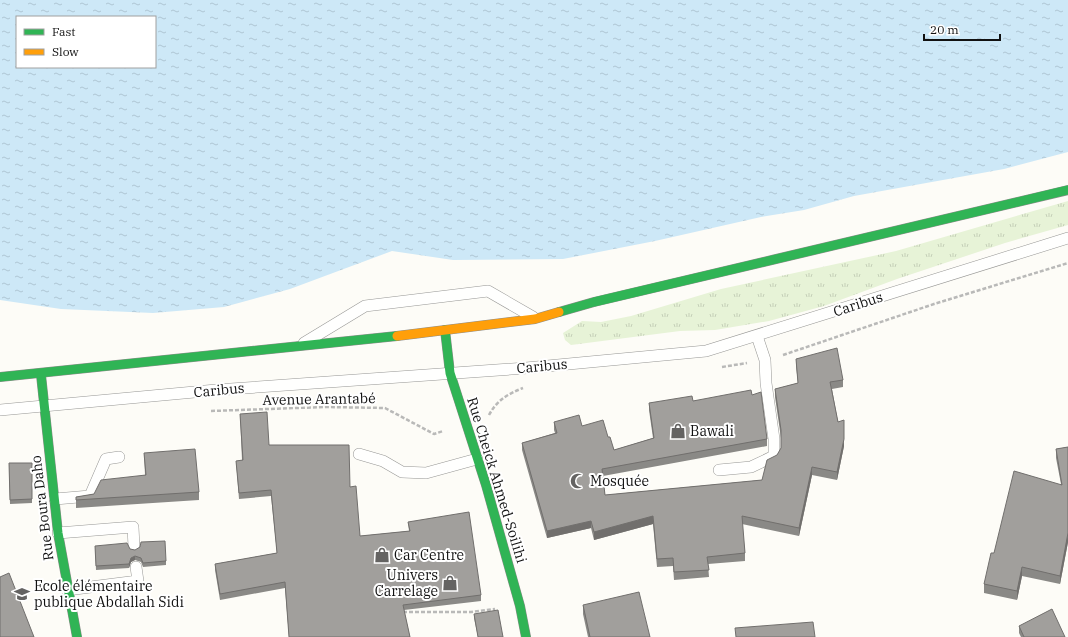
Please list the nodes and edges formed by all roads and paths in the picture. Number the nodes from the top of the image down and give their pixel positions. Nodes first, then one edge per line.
1 (1068, 190) edge
2 (1068, 238) edge
3 (535, 319) junction
4 (445, 330) junction
5 (757, 336) junction
6 (292, 349) junction
7 (450, 373) junction
8 (41, 375) junction
9 (0, 377) edge
10 (44, 407) junction
11 (0, 410) edge
12 (206, 411) dead end
13 (466, 423) junction
14 (359, 454) dead end
15 (119, 457) dead end
16 (477, 459) junction
17 (719, 470) dead end
18 (55, 499) junction
19 (58, 533) junction
20 (134, 547) dead end
21 (136, 567) dead end
22 (67, 590) junction
23 (520, 606) junction
24 (400, 612) edge
25 (77, 637) edge
26 (526, 637) edge

1 - 3 main road
2 - 5 lane, Caribus
3 - 4 main road
3 - 6 lane
4 - 6 main road
4 - 7 main road, Rue Cheick Ahmed-Soilihi
5 - 7 lane, Caribus
5 - 17 lane
6 - 8 main road
7 - 10 lane, Caribus
7 - 13 main road, Rue Cheick Ahmed-Soilihi
8 - 9 main road
8 - 10 main road, Rue Boura Daho
10 - 11 lane, Caribus
10 - 18 main road, Rue Boura Daho
12 - 13 path, Avenue Arantabé
13 - 16 main road, Rue Cheick Ahmed-Soilihi
14 - 16 lane
15 - 18 lane
16 - 23 main road, Rue Cheick Ahmed-Soilihi
18 - 19 main road, Rue Boura Daho
19 - 20 lane
19 - 22 main road, Rue Boura Daho
21 - 22 lane
22 - 25 main road, Rue Boura Daho
23 - 24 path
23 - 26 main road, Rue Cheick Ahmed-Soilihi

